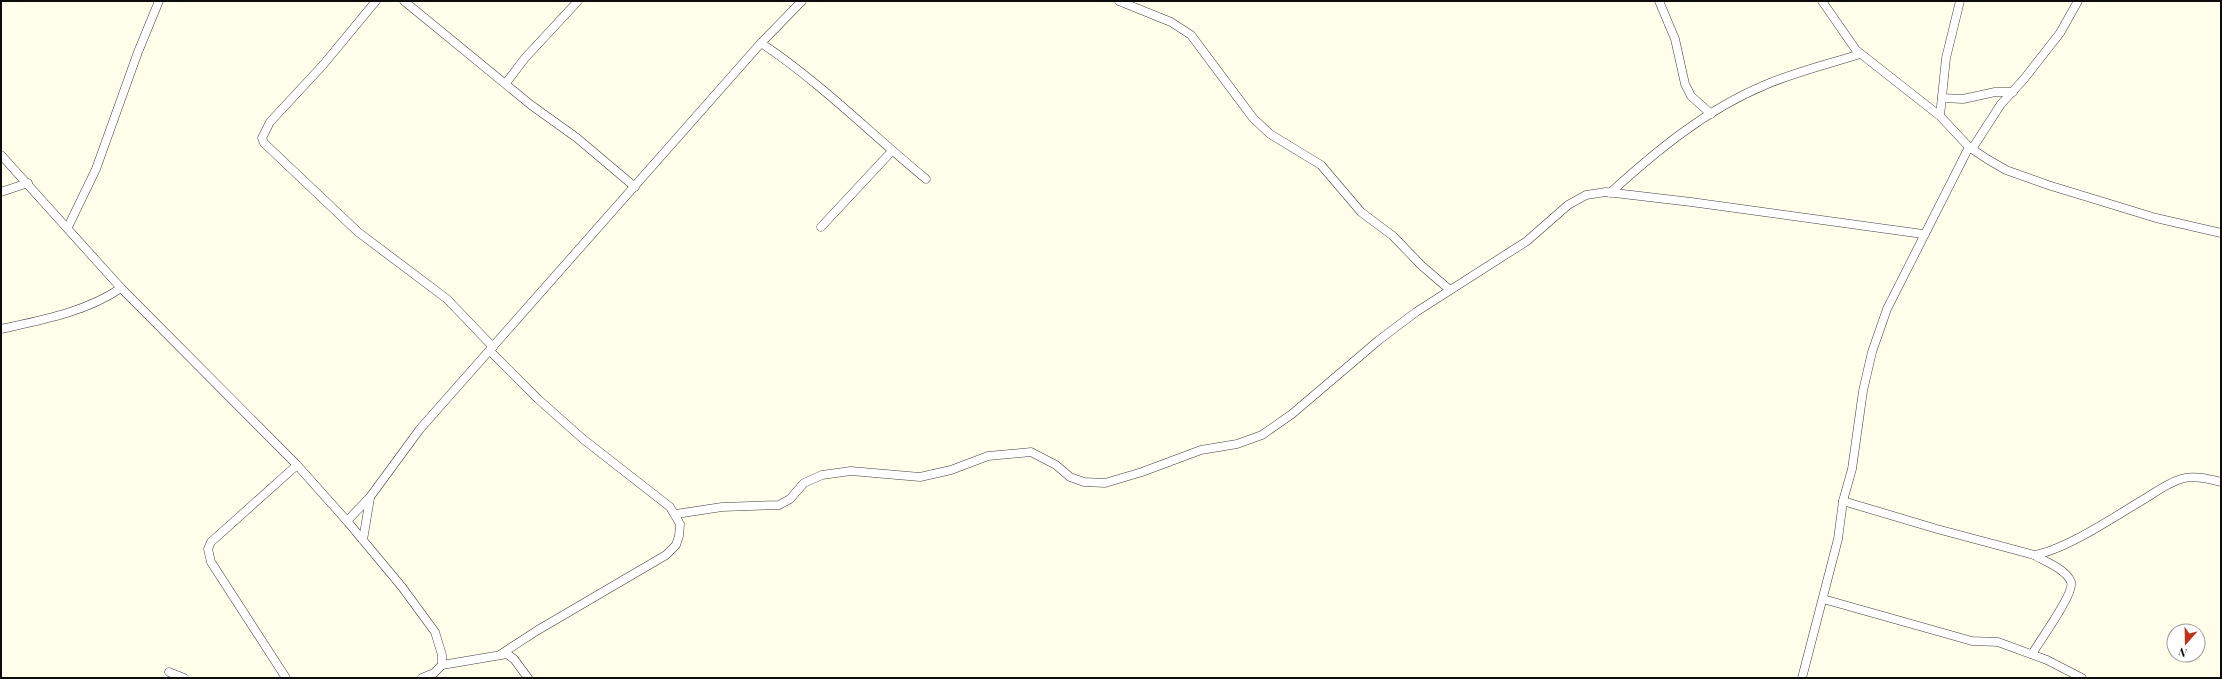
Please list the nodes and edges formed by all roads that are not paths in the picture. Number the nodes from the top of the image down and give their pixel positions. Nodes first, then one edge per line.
1 (159, 1) edge
2 (376, 1) edge
3 (404, 1) edge
4 (578, 1) edge
5 (802, 1) edge
6 (1119, 1) edge
7 (1659, 1) edge
8 (1822, 1) edge
9 (1960, 1) edge
10 (2078, 1) edge
11 (761, 43) junction
12 (1860, 54) junction
13 (506, 83) junction
14 (2013, 92) junction
15 (1942, 98) junction
16 (1711, 114) junction
17 (1940, 116) junction
18 (1970, 148) junction
19 (892, 151) junction
20 (1, 155) edge
21 (926, 179) dead end
22 (28, 184) junction
23 (635, 187) junction
24 (1, 192) edge
25 (1610, 193) junction
26 (68, 227) junction
27 (821, 227) dead end
28 (2221, 233) edge
29 (1924, 234) junction
30 (121, 288) junction
31 (1450, 290) junction
32 (1, 329) edge
33 (492, 349) junction
34 (296, 465) junction
35 (2221, 482) edge
36 (370, 497) junction
37 (1843, 501) junction
38 (676, 514) junction
39 (347, 521) junction
40 (363, 540) junction
41 (2034, 555) junction
42 (1823, 599) junction
43 (501, 654) junction
44 (2032, 654) junction
45 (442, 665) junction
46 (169, 672) dead end
47 (184, 678) edge
48 (286, 678) edge
49 (422, 678) edge
50 (528, 678) edge
51 (1802, 678) edge
52 (2082, 678) edge

1 - 26 street
2 - 33 street
3 - 13 street
4 - 13 street
5 - 11 street
6 - 31 street
7 - 16 street
8 - 12 street
9 - 15 street
10 - 14 street
11 - 19 street
11 - 23 street
12 - 16 street
12 - 17 street
13 - 23 street
14 - 15 street
14 - 18 street
15 - 17 street
16 - 25 street
17 - 18 street
18 - 28 street
18 - 29 street
19 - 21 street
19 - 27 street
20 - 22 street
22 - 24 street
22 - 26 street
23 - 33 street
25 - 29 street
25 - 31 street
26 - 30 street
29 - 37 street
30 - 32 street
30 - 34 street
31 - 38 street
33 - 36 street
33 - 38 street
34 - 39 street
34 - 48 street
35 - 41 street
36 - 39 street
36 - 40 street
37 - 41 street
37 - 42 street
38 - 43 street
39 - 40 street
40 - 45 street
41 - 44 street
42 - 44 street
42 - 51 street
43 - 45 street
43 - 50 street
44 - 52 street
45 - 49 street
46 - 47 street

